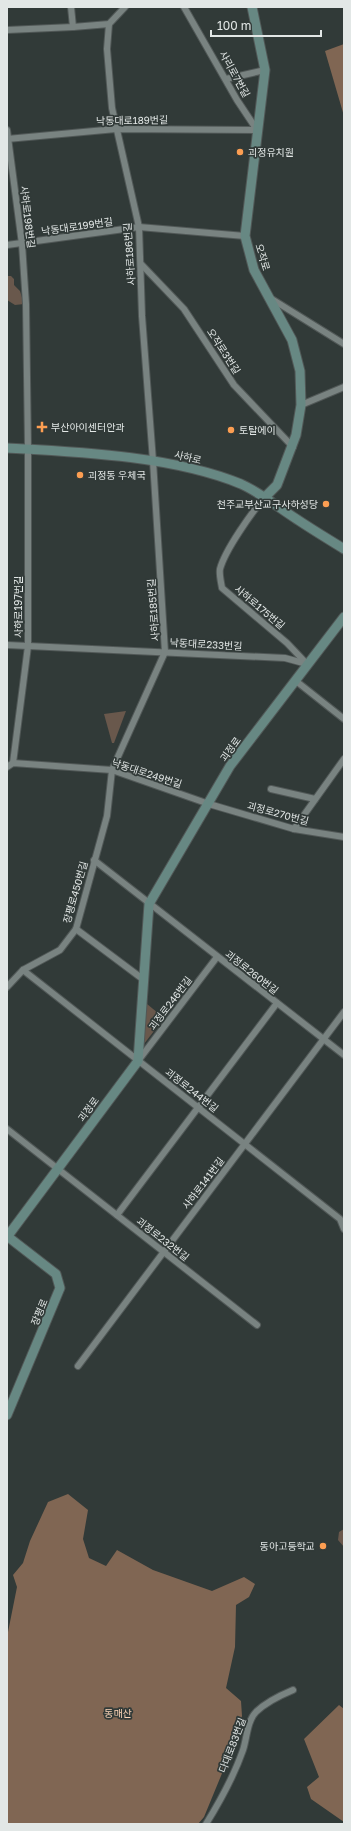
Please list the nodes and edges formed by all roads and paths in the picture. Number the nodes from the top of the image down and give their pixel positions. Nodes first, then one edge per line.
1 (71, 7) edge
2 (125, 7) edge
3 (184, 7) edge
4 (252, 7) edge
5 (109, 24) junction
6 (73, 28) junction
7 (7, 30) edge
8 (265, 70) junction
9 (226, 79) junction
10 (116, 129) junction
11 (7, 130) edge
12 (257, 130) junction
13 (8, 139) edge
14 (139, 227) junction
15 (245, 236) junction
16 (22, 244) junction
17 (7, 245) edge
18 (141, 264) junction
19 (268, 297) junction
20 (344, 344) edge
21 (344, 387) edge
22 (301, 405) junction
23 (293, 447) junction
24 (7, 448) edge
25 (28, 450) junction
26 (153, 461) junction
27 (265, 497) junction
28 (344, 549) edge
29 (344, 617) edge
30 (7, 645) edge
31 (28, 646) junction
32 (165, 652) junction
33 (307, 664) junction
34 (296, 681) junction
35 (344, 719) edge
36 (344, 759) edge
37 (10, 765) edge
38 (112, 770) junction
39 (271, 789) dead end
40 (315, 799) junction
41 (209, 804) junction
42 (294, 830) junction
43 (344, 837) edge
44 (94, 860) junction
45 (149, 904) junction
46 (76, 929) junction
47 (217, 957) junction
48 (23, 970) junction
49 (144, 980) junction
50 (7, 987) edge
51 (277, 1003) junction
52 (344, 1012) edge
53 (324, 1039) junction
54 (344, 1055) edge
55 (138, 1060) junction
56 (198, 1107) junction
57 (7, 1129) edge
58 (245, 1144) junction
59 (57, 1168) junction
60 (117, 1215) junction
61 (344, 1229) edge
62 (7, 1236) edge
63 (163, 1252) junction
64 (257, 1325) dead end
65 (78, 1366) dead end
66 (7, 1415) edge
67 (294, 1690) dead end
68 (206, 1824) edge

1 - 6 street
2 - 5 street
3 - 9 street, 사리로7번길
4 - 8 main road, 오작로
5 - 6 street
5 - 10 street, 사하로186번길
6 - 7 street
8 - 9 street
8 - 12 main road, 오작로
9 - 12 street, 사리로7번길
10 - 12 street, 낙동대로189번길
10 - 13 street, 낙동대로189번길
10 - 14 street, 사하로186번길
11 - 13 street, 사하로198번길
12 - 15 main road, 오작로
13 - 16 street, 사하로198번길
14 - 15 street, 낙동대로199번길
14 - 16 street, 낙동대로199번길
14 - 18 street, 사하로186번길
15 - 19 main road, 오작로
16 - 17 street, 낙동대로199번길
16 - 25 street, 사하로198번길
18 - 23 street, 오작로3번길
18 - 26 street, 사하로186번길
19 - 20 street
19 - 22 main road, 오작로
21 - 22 street
22 - 23 main road, 오작로
23 - 27 main road, 오작로
24 - 25 main road, 사하로
25 - 26 main road, 사하로
25 - 31 street, 사하로197번길
26 - 27 main road, 사하로
26 - 32 street, 사하로185번길
27 - 28 main road, 사하로
27 - 33 street, 사하로175번길
29 - 33 main road, 괴정로
30 - 31 street, 낙동대로233번길
31 - 32 street, 낙동대로233번길
31 - 37 street, 사하로197번길
32 - 33 street, 낙동대로233번길
32 - 38 street, 사하로185번길
33 - 34 main road, 괴정로
34 - 35 street
34 - 41 main road, 괴정로
36 - 40 street
37 - 38 street, 낙동대로249번길
38 - 41 street, 낙동대로249번길
38 - 44 street, 장평로450번길
39 - 40 street
40 - 42 street
41 - 42 street, 괴정로270번길
41 - 45 main road, 괴정로
42 - 43 street, 괴정로270번길
44 - 45 street
44 - 46 street, 장평로450번길
45 - 47 street, 괴정로260번길
45 - 49 main road, 괴정로
46 - 48 street, 장평로450번길
46 - 49 street
47 - 51 street, 괴정로260번길
47 - 55 street, 괴정로246번길
48 - 50 street, 장평로450번길
48 - 55 street, 괴정로244번길
49 - 55 main road, 괴정로
51 - 53 street, 괴정로260번길
51 - 56 street
52 - 53 street, 사하로141번길
53 - 54 street, 괴정로260번길
53 - 58 street, 사하로141번길
55 - 56 street, 괴정로244번길
55 - 59 main road, 괴정로
56 - 58 street, 괴정로244번길
56 - 60 street
57 - 59 street, 괴정로232번길
58 - 61 street, 괴정로244번길
58 - 63 street, 사하로141번길
59 - 60 street, 괴정로232번길
59 - 62 main road, 괴정로
60 - 63 street, 괴정로232번길
62 - 66 main road, 장평로
63 - 64 street, 괴정로232번길
63 - 65 street, 사하로141번길
67 - 68 street, 다대로83번길

